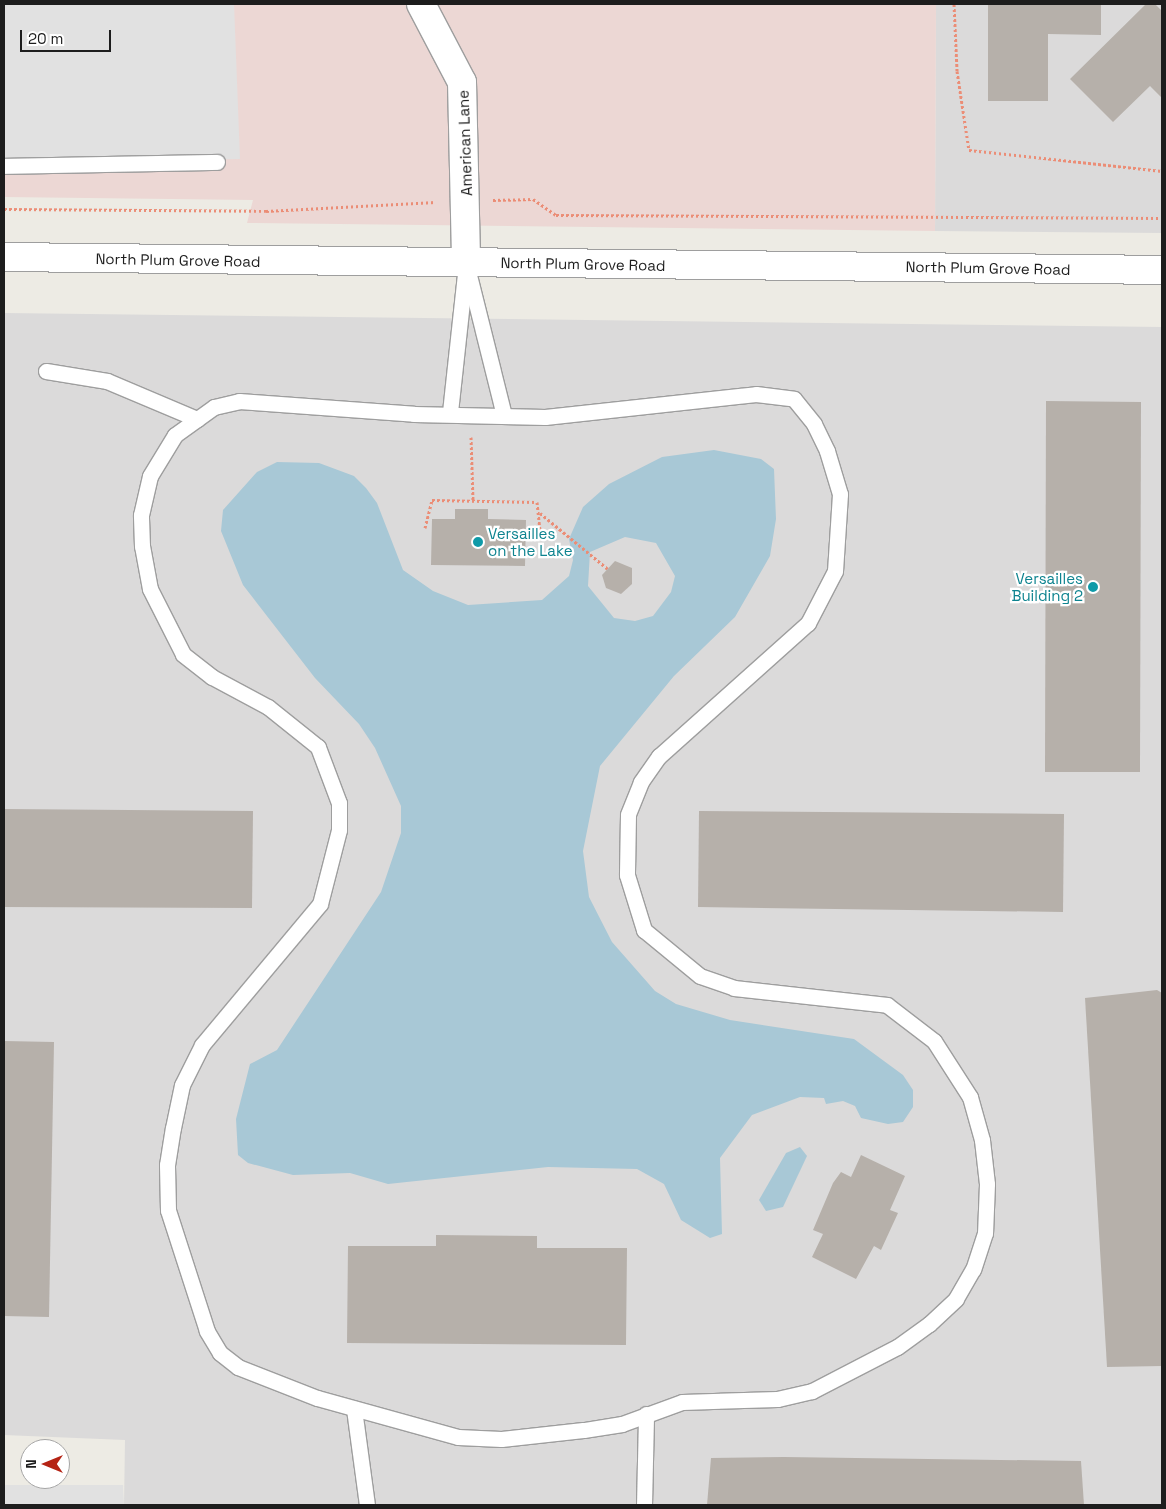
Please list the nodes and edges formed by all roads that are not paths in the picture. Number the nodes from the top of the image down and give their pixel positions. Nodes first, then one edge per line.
1 (421, 4) edge
2 (217, 162) dead end
3 (4, 166) edge
4 (4, 257) edge
5 (466, 263) junction
6 (1162, 270) edge
7 (46, 371) dead end
8 (450, 412) junction
9 (504, 415) junction
10 (197, 419) junction
11 (354, 1409) junction
12 (646, 1414) junction
13 (367, 1505) edge
14 (644, 1505) edge

1 - 5 street, American Lane
2 - 3 lane
4 - 5 street, North Plum Grove Road
5 - 6 street, North Plum Grove Road
5 - 8 lane
5 - 9 lane
7 - 10 lane
8 - 9 lane
8 - 10 lane
9 - 12 lane
10 - 11 lane
11 - 12 lane
11 - 13 lane
12 - 14 lane

